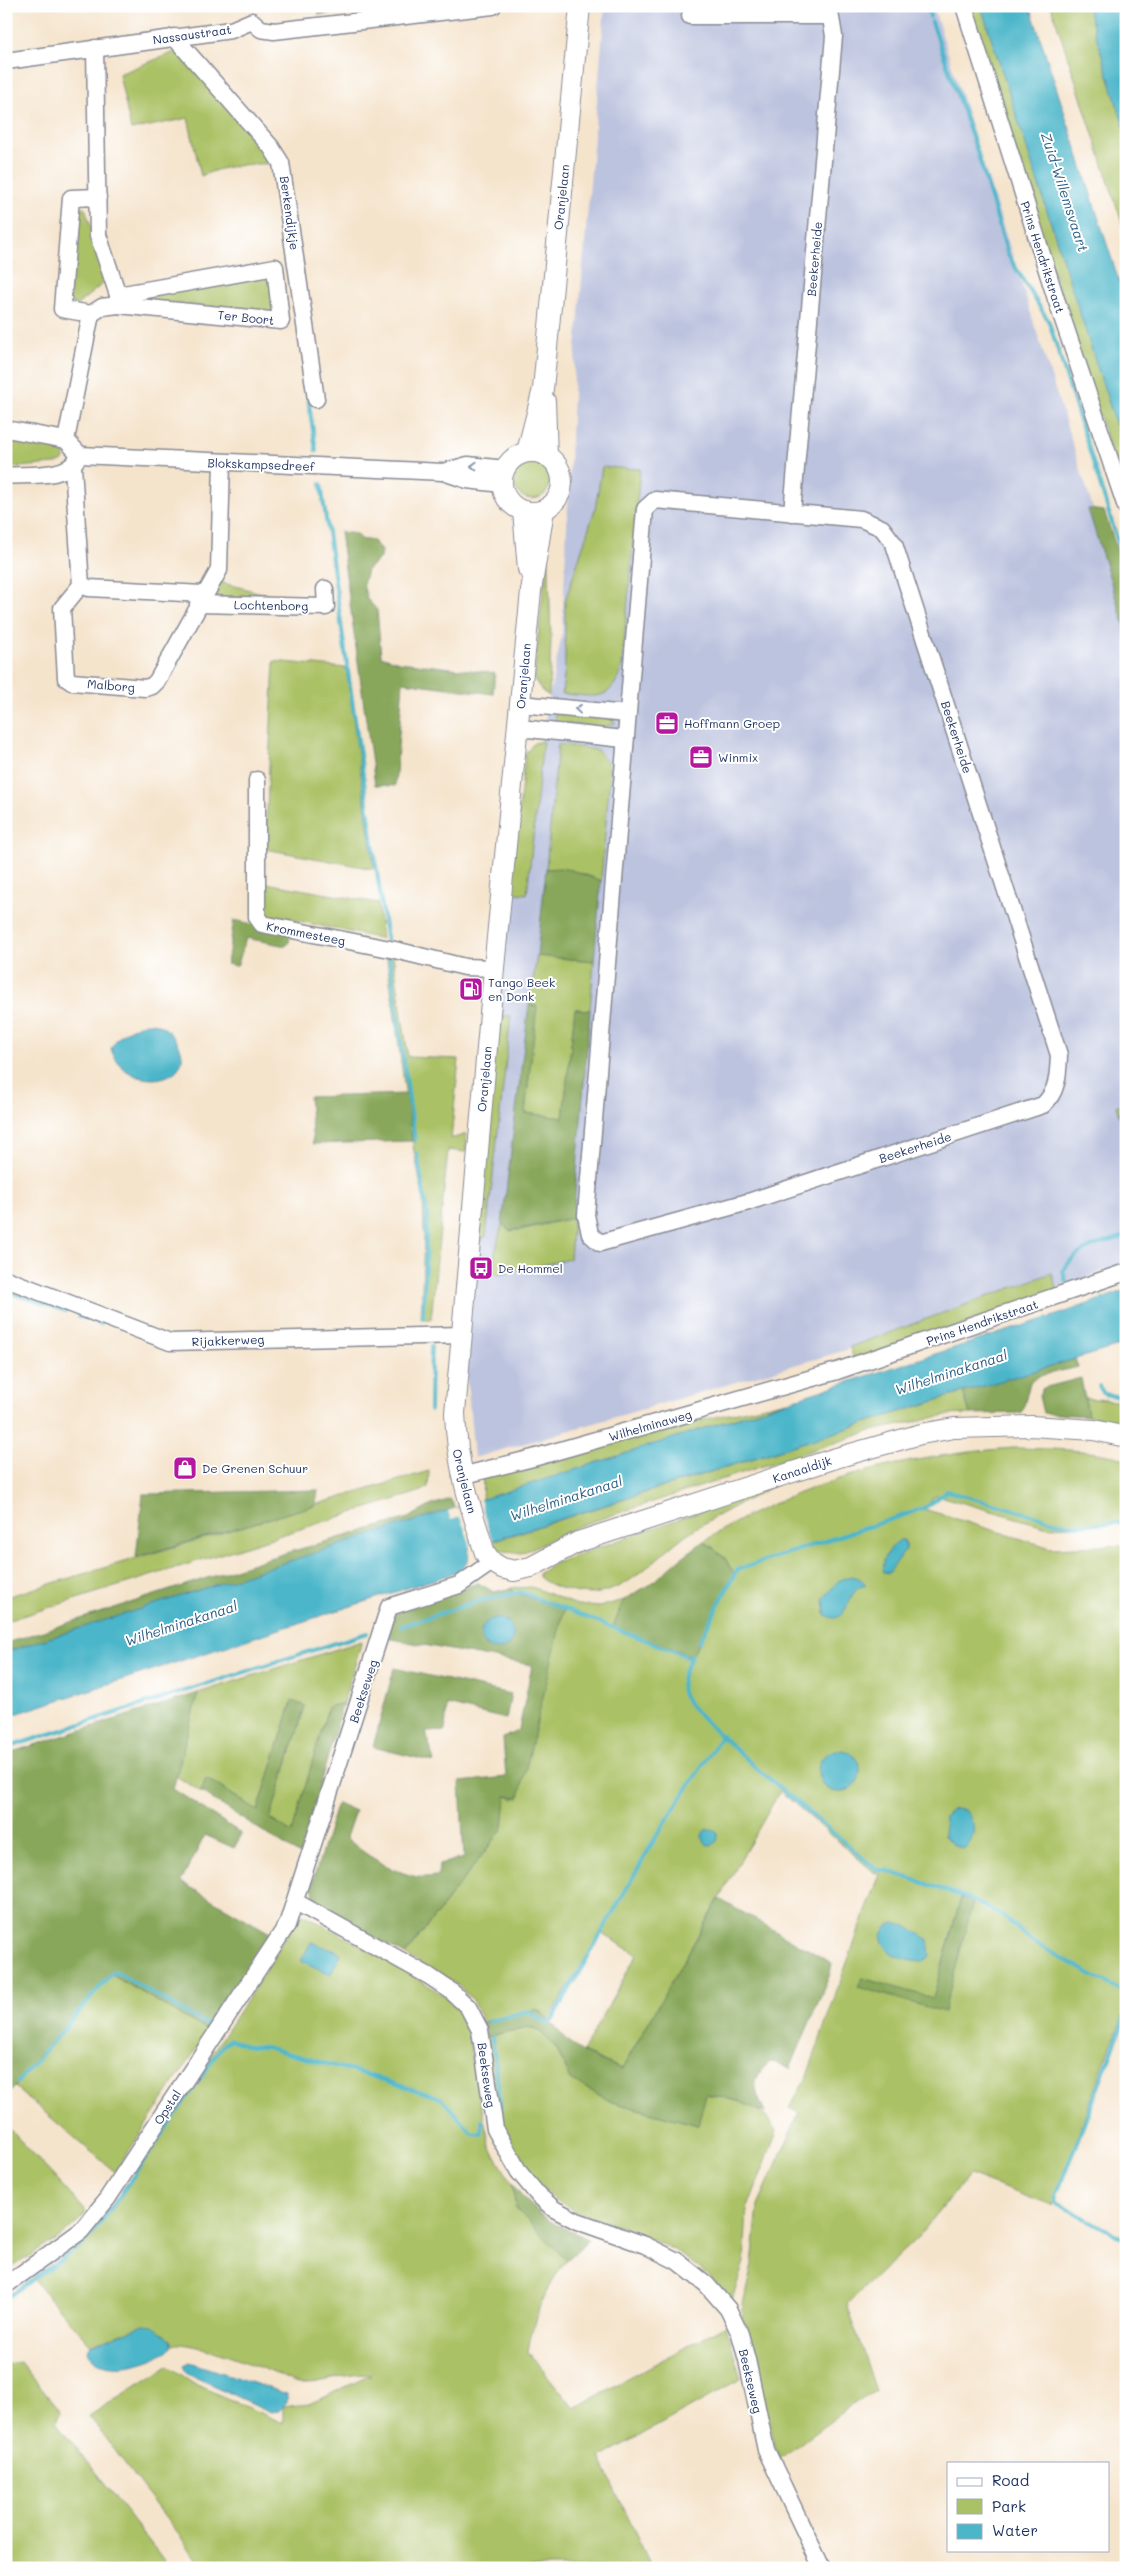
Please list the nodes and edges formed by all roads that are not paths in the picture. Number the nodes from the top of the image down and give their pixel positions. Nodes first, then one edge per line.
1 (493, 6) edge
2 (580, 6) edge
3 (964, 6) edge
4 (829, 11) edge
5 (253, 14) edge
6 (690, 16) dead end
7 (174, 37) junction
8 (95, 48) junction
9 (6, 61) edge
10 (98, 196) junction
11 (118, 300) junction
12 (91, 314) junction
13 (542, 389) junction
14 (316, 399) dead end
15 (6, 429) edge
16 (66, 440) junction
17 (527, 452) junction
18 (547, 456) junction
19 (76, 461) junction
20 (222, 462) junction
21 (6, 476) edge
22 (504, 476) junction
23 (1126, 507) edge
24 (544, 510) junction
25 (523, 511) junction
26 (792, 513) junction
27 (81, 585) junction
28 (325, 589) dead end
29 (530, 591) junction
30 (201, 599) junction
31 (520, 704) junction
32 (627, 714) junction
33 (519, 728) junction
34 (624, 739) junction
35 (257, 780) dead end
36 (494, 968) junction
37 (1126, 1272) edge
38 (6, 1279) edge
39 (462, 1335) junction
40 (838, 1371) joint
41 (1126, 1436) edge
42 (461, 1476) junction
43 (488, 1557) junction
44 (296, 1902) junction
45 (6, 2285) edge
46 (822, 2568) edge

1 - 5 street, Nassaustraat
2 - 13 main road, Oranjelaan
3 - 23 street, Prins Hendrikstraat
4 - 6 street
4 - 26 street, Beekerheide
5 - 7 street, Nassaustraat
7 - 8 street, Nassaustraat
7 - 14 street, Berkendijkje
8 - 9 street, Nassaustraat
8 - 10 street
10 - 11 street
10 - 12 street
11 - 11 street, Ter Boort
11 - 12 street, Ter Boort
12 - 16 street
13 - 17 main road, Oranjelaan
13 - 18 main road, Oranjelaan
15 - 16 street
16 - 19 street
17 - 18 main road
17 - 22 main road
18 - 24 main road
19 - 20 street, Blokskampsedreef
19 - 21 street, Blokskampsedreef
19 - 27 street
20 - 22 street, Blokskampsedreef
20 - 30 street, Malborg
22 - 25 main road
24 - 25 main road
24 - 29 main road, Oranjelaan
25 - 29 main road, Oranjelaan
26 - 32 street, Beekerheide
26 - 34 street, Beekerheide
27 - 30 street
27 - 30 street, Malborg
28 - 30 street, Lochtenborg
29 - 31 main road, Oranjelaan
32 -> 31 street
31 - 33 main road, Oranjelaan
32 - 34 street, Beekerheide
33 - 34 street
33 - 36 main road, Oranjelaan
35 - 36 street, Krommesteeg
36 - 39 main road, Oranjelaan
37 - 40 street, Prins Hendrikstraat
38 - 39 street, Rijakkerweg
39 - 42 main road, Oranjelaan
40 - 42 street, Wilhelminaweg
41 - 43 main road, Kanaaldijk
42 - 43 main road, Oranjelaan
43 - 44 street, Beekseweg
44 - 45 street, Opstal
44 - 46 street, Beekseweg

